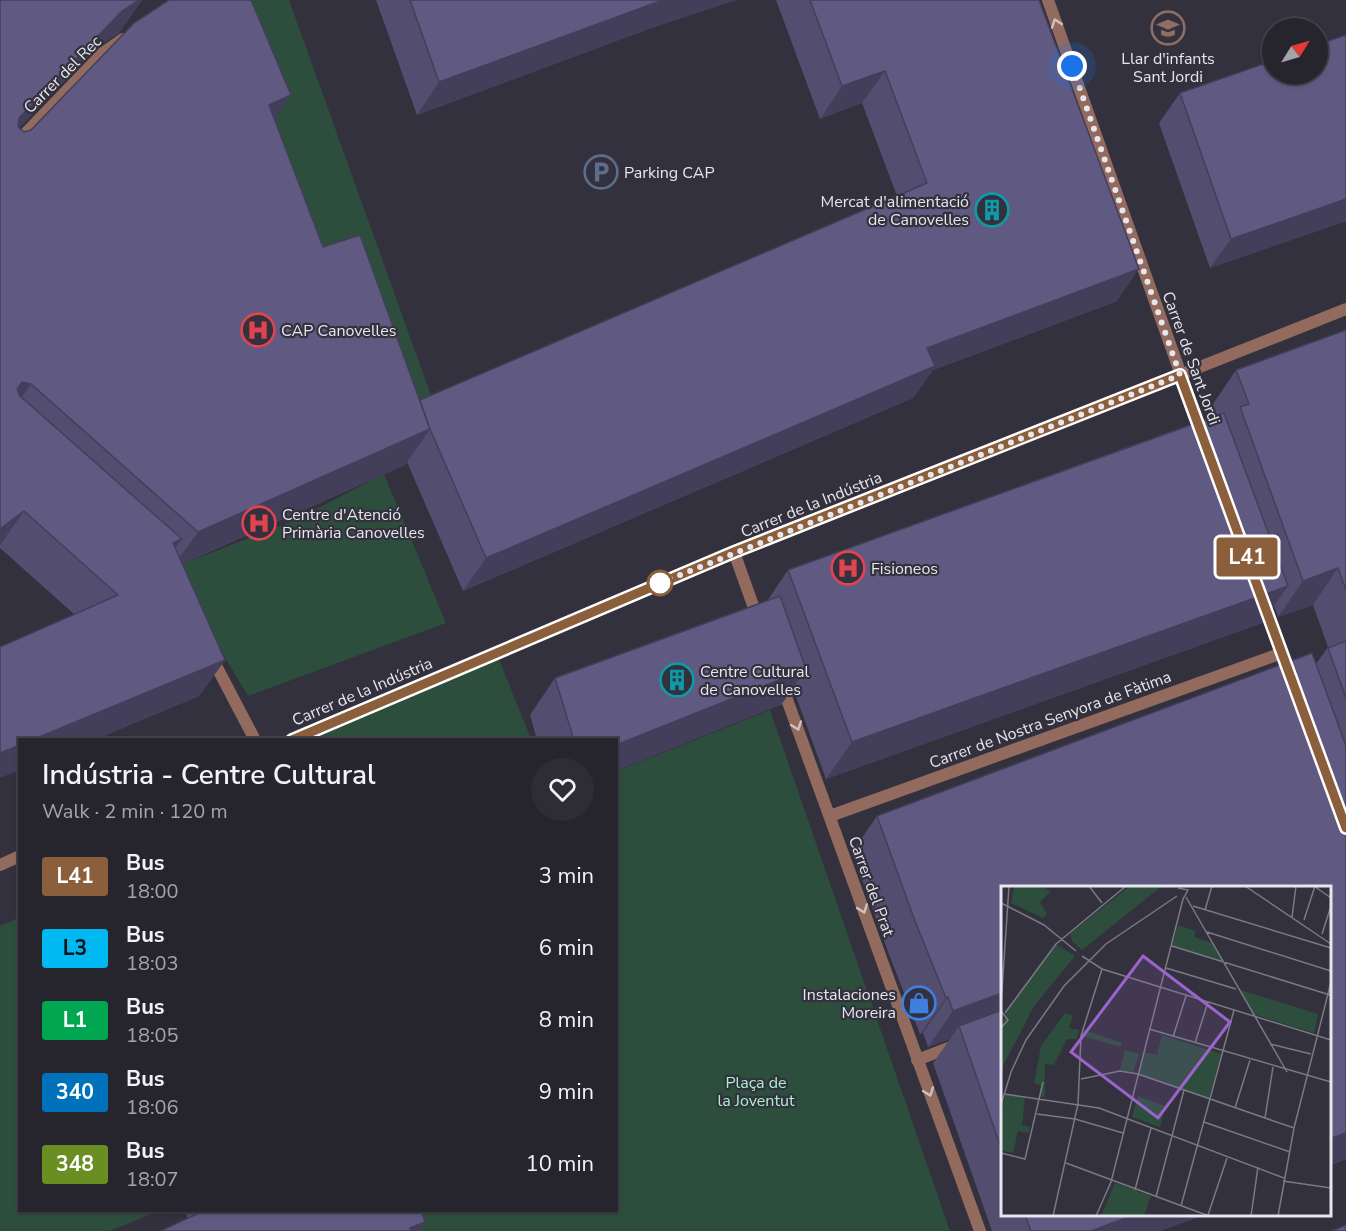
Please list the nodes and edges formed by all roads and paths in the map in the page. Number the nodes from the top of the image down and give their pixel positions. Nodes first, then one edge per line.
1 (1048, 0) edge
2 (133, 33) edge
3 (0, 160) edge
4 (1346, 309) edge
5 (1180, 375) junction
6 (1209, 453) edge
7 (734, 552) junction
8 (1257, 586) edge
9 (762, 629) edge
10 (203, 642) edge
11 (1282, 653) junction
12 (778, 673) edge
13 (1294, 686) edge
14 (254, 738) edge
15 (297, 738) edge
16 (830, 816) junction
17 (18, 857) edge
18 (0, 865) edge
19 (971, 1040) edge
20 (917, 1060) junction
21 (980, 1231) edge

5 -> 1 street, Carrer de Sant Jordi
2 - 3 street, Carrer del Rec
4 - 5 street, Carrer de la Indústria
5 - 6 street, Carrer de Sant Jordi
5 - 7 street, Carrer de la Indústria
7 - 9 street
7 - 15 street, Carrer de la Indústria
8 - 11 street
10 - 14 street
11 - 13 street
11 - 16 street, Carrer de Nostra Senyora de Fàtima
12 -> 16 street, Carrer del Prat
16 -> 20 street, Carrer del Prat
17 - 18 street
19 - 20 street
20 -> 21 street, Carrer del Prat

